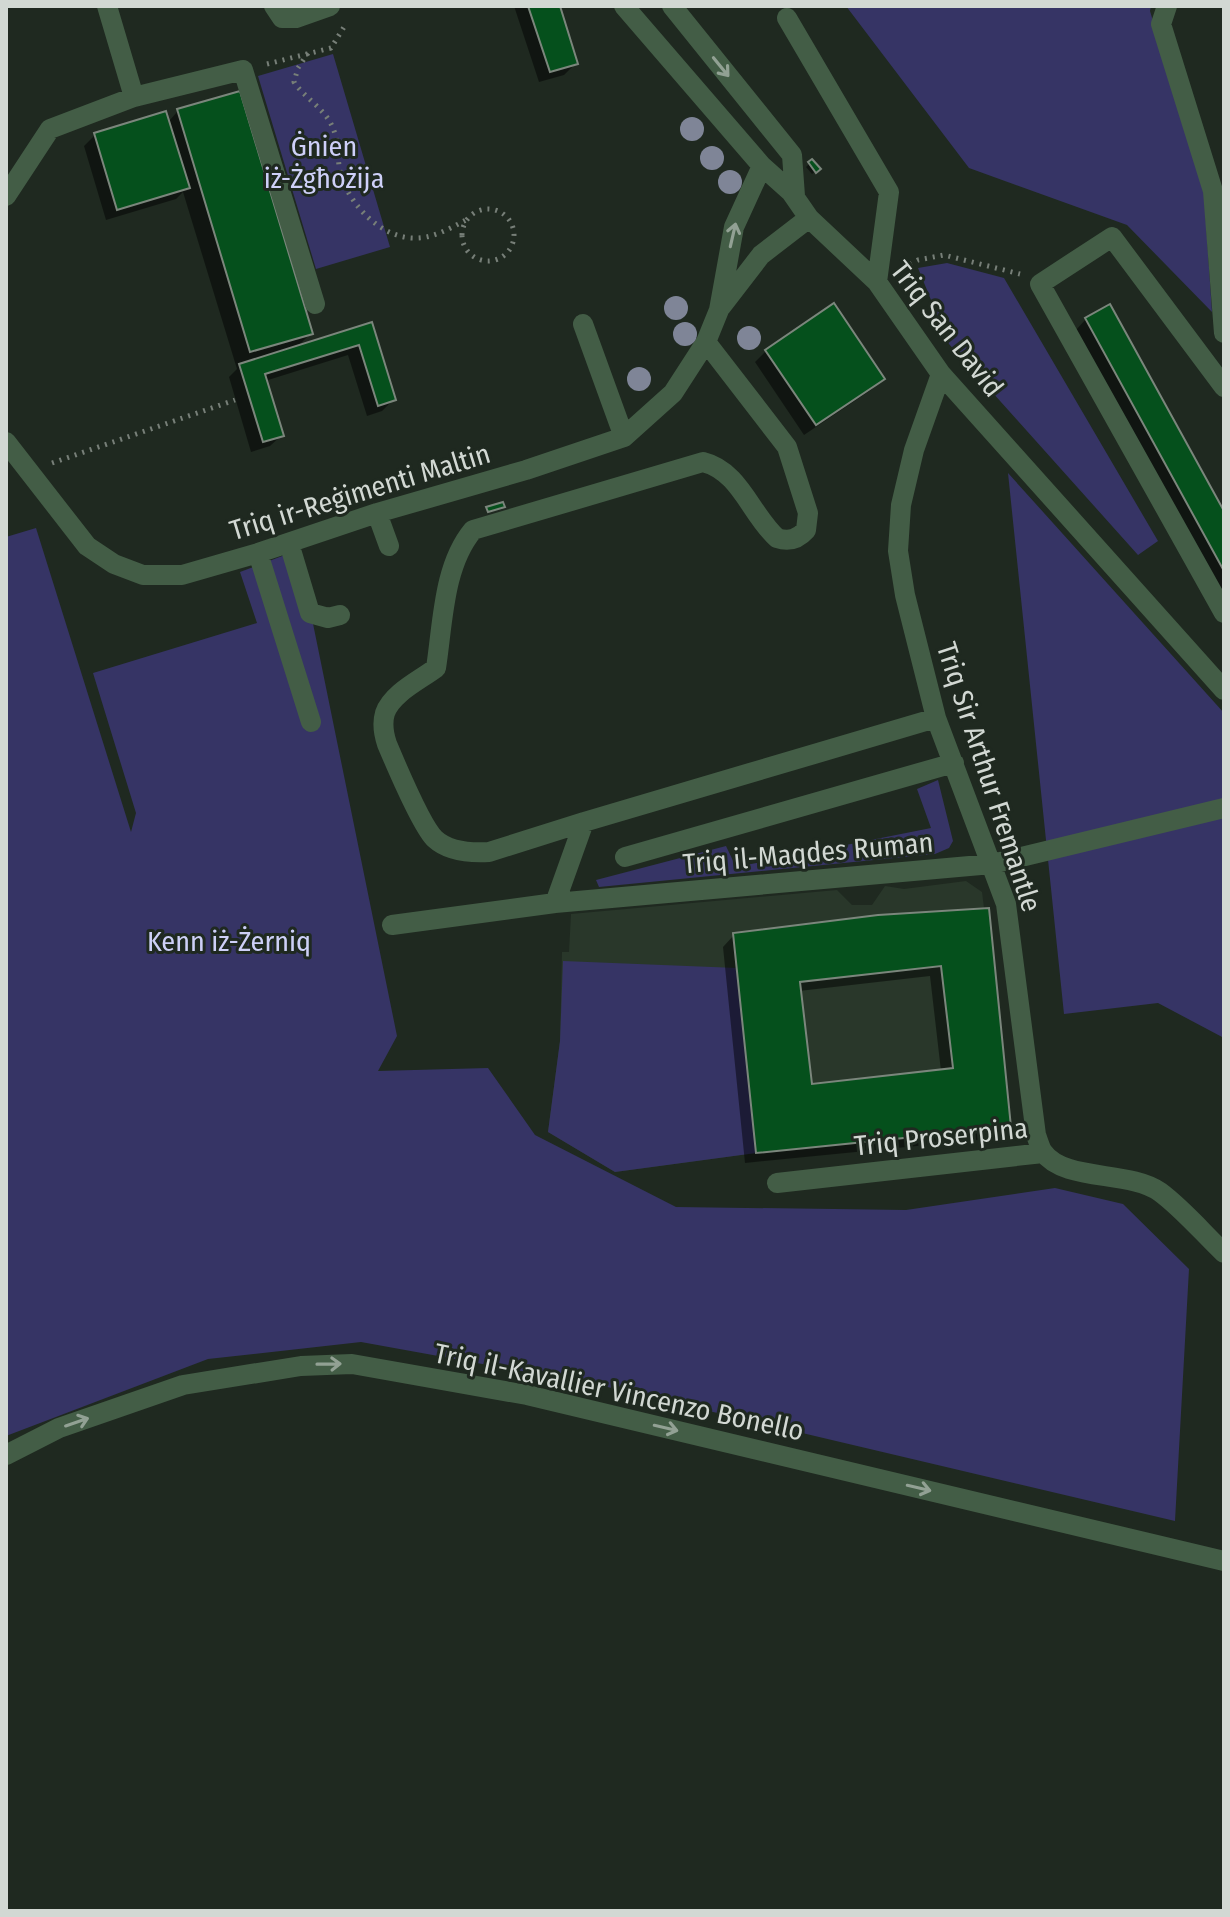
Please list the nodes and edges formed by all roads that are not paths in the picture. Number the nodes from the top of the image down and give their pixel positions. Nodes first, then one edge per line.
1 (107, 6) edge
2 (330, 6) edge
3 (624, 6) edge
4 (672, 6) edge
5 (1167, 6) edge
6 (278, 12) edge
7 (787, 18) dead end
8 (134, 97) junction
9 (762, 166) junction
10 (6, 196) edge
11 (795, 196) junction
12 (809, 218) junction
13 (877, 282) junction
14 (315, 304) dead end
15 (719, 310) junction
16 (583, 324) dead end
17 (1224, 333) edge
18 (706, 342) junction
19 (941, 374) junction
20 (1224, 387) edge
21 (624, 437) junction
22 (6, 442) edge
23 (377, 513) junction
24 (289, 543) junction
25 (389, 546) dead end
26 (258, 553) junction
27 (1224, 613) edge
28 (340, 615) dead end
29 (1224, 690) edge
30 (936, 718) junction
31 (311, 722) dead end
32 (954, 763) junction
33 (1224, 808) edge
34 (584, 822) junction
35 (625, 857) dead end
36 (992, 864) junction
37 (555, 903) junction
38 (392, 925) dead end
39 (1043, 1153) junction
40 (777, 1183) dead end
41 (1224, 1253) edge
42 (6, 1455) edge
43 (1224, 1561) edge

1 - 8 street
2 - 6 street
3 - 9 street, Triq San David
4 -> 11 street
5 - 17 street
7 - 13 street
8 - 10 street
8 - 14 street
9 - 11 street, Triq San David
15 -> 9 street, Triq ir-Reġimenti Maltin
11 - 12 street, Triq San David
12 - 13 street, Triq San David
12 - 15 street, Triq ir-Reġimenti Maltin
13 - 19 street, Triq San David
15 - 18 street, Triq ir-Reġimenti Maltin
16 - 21 street
18 - 21 street, Triq ir-Reġimenti Maltin
18 - 34 street
19 - 29 street, Triq San David
19 - 30 street, Triq Sir Arthur Fremantle
20 - 27 street
21 - 23 street, Triq ir-Reġimenti Maltin
22 - 26 street, Triq ir-Reġimenti Maltin
23 - 24 street, Triq ir-Reġimenti Maltin
23 - 25 street
24 - 26 street, Triq ir-Reġimenti Maltin
24 - 28 street
26 - 31 street
30 - 32 street, Triq Sir Arthur Fremantle
30 - 34 street
32 - 35 street
32 - 36 street, Triq Sir Arthur Fremantle
33 - 36 street, Triq il-Maqdes Ruman
34 - 37 street
36 - 37 street, Triq il-Maqdes Ruman
36 - 39 street, Triq Sir Arthur Fremantle
37 - 38 street, Triq il-Maqdes Ruman
39 - 40 street, Triq Proserpina
39 - 41 street, Triq Proserpina
42 -> 43 street, Triq il-Kavallier Vincenzo Bonello

